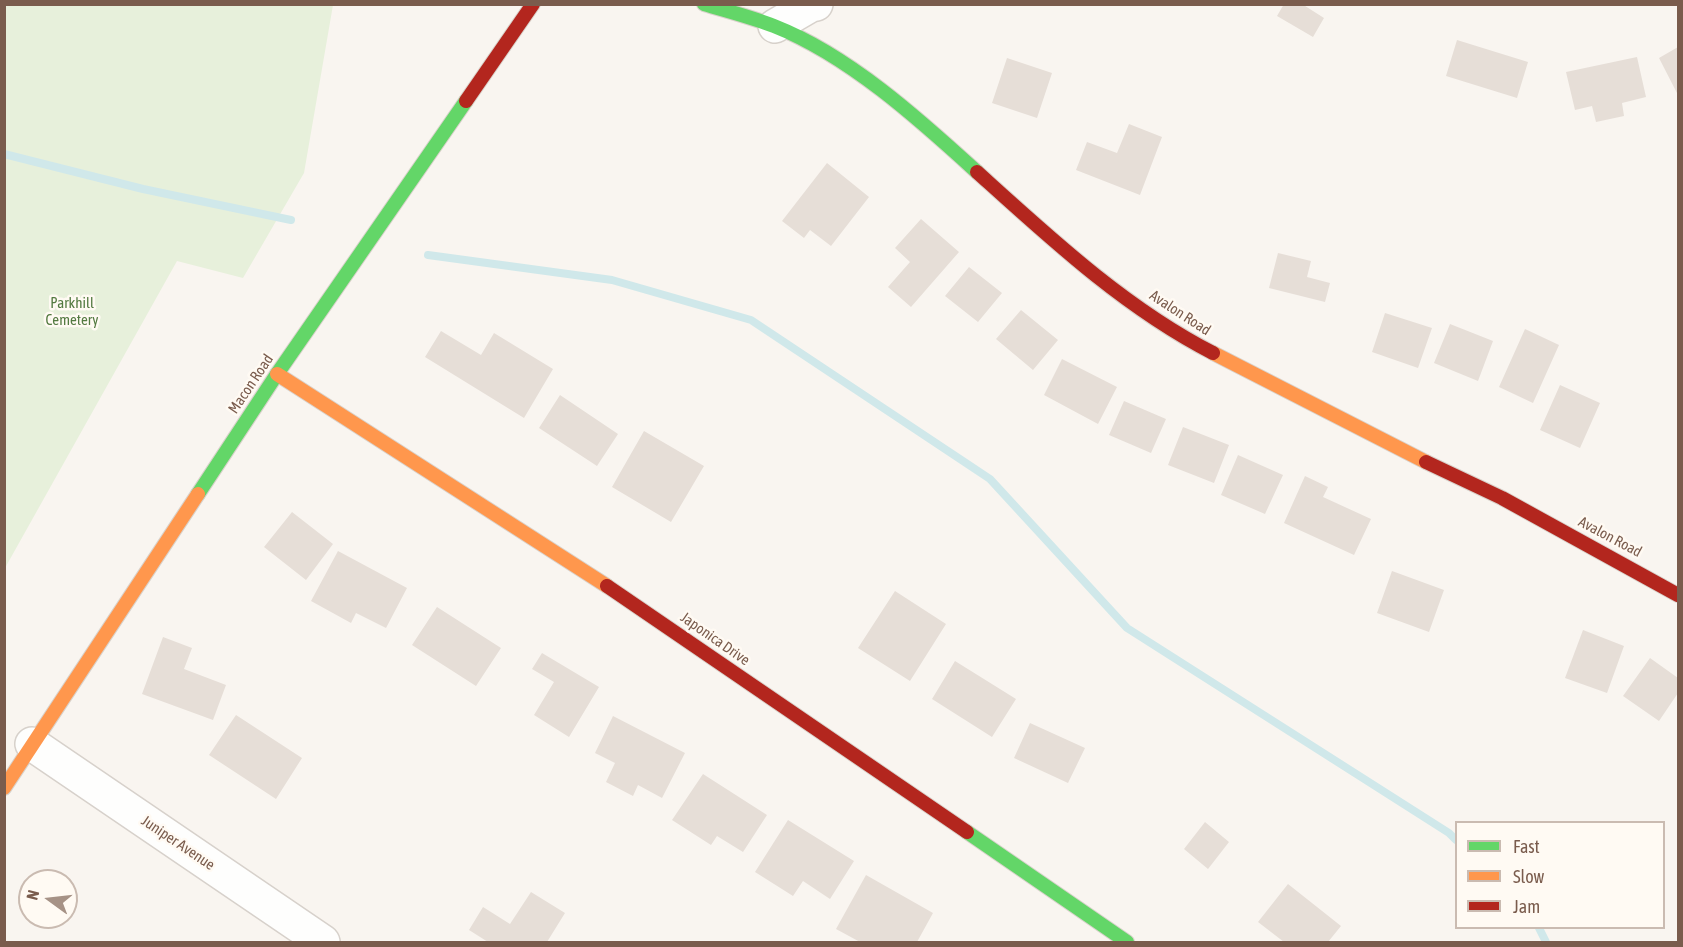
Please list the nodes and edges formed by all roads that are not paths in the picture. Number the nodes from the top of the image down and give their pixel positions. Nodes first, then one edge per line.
1 (533, 4) edge
2 (704, 4) edge
3 (816, 4) edge
4 (776, 26) junction
5 (277, 374) junction
6 (1678, 594) edge
7 (32, 744) junction
8 (4, 788) edge
9 (323, 942) edge
10 (1127, 942) edge

1 - 5 street, Macon Road
2 - 4 street, Avalon Road
3 - 4 street
4 - 6 street, Avalon Road
5 - 7 street, Macon Road
5 - 10 street, Japonica Drive
7 - 8 street, Macon Road
7 - 9 street, Juniper Avenue

